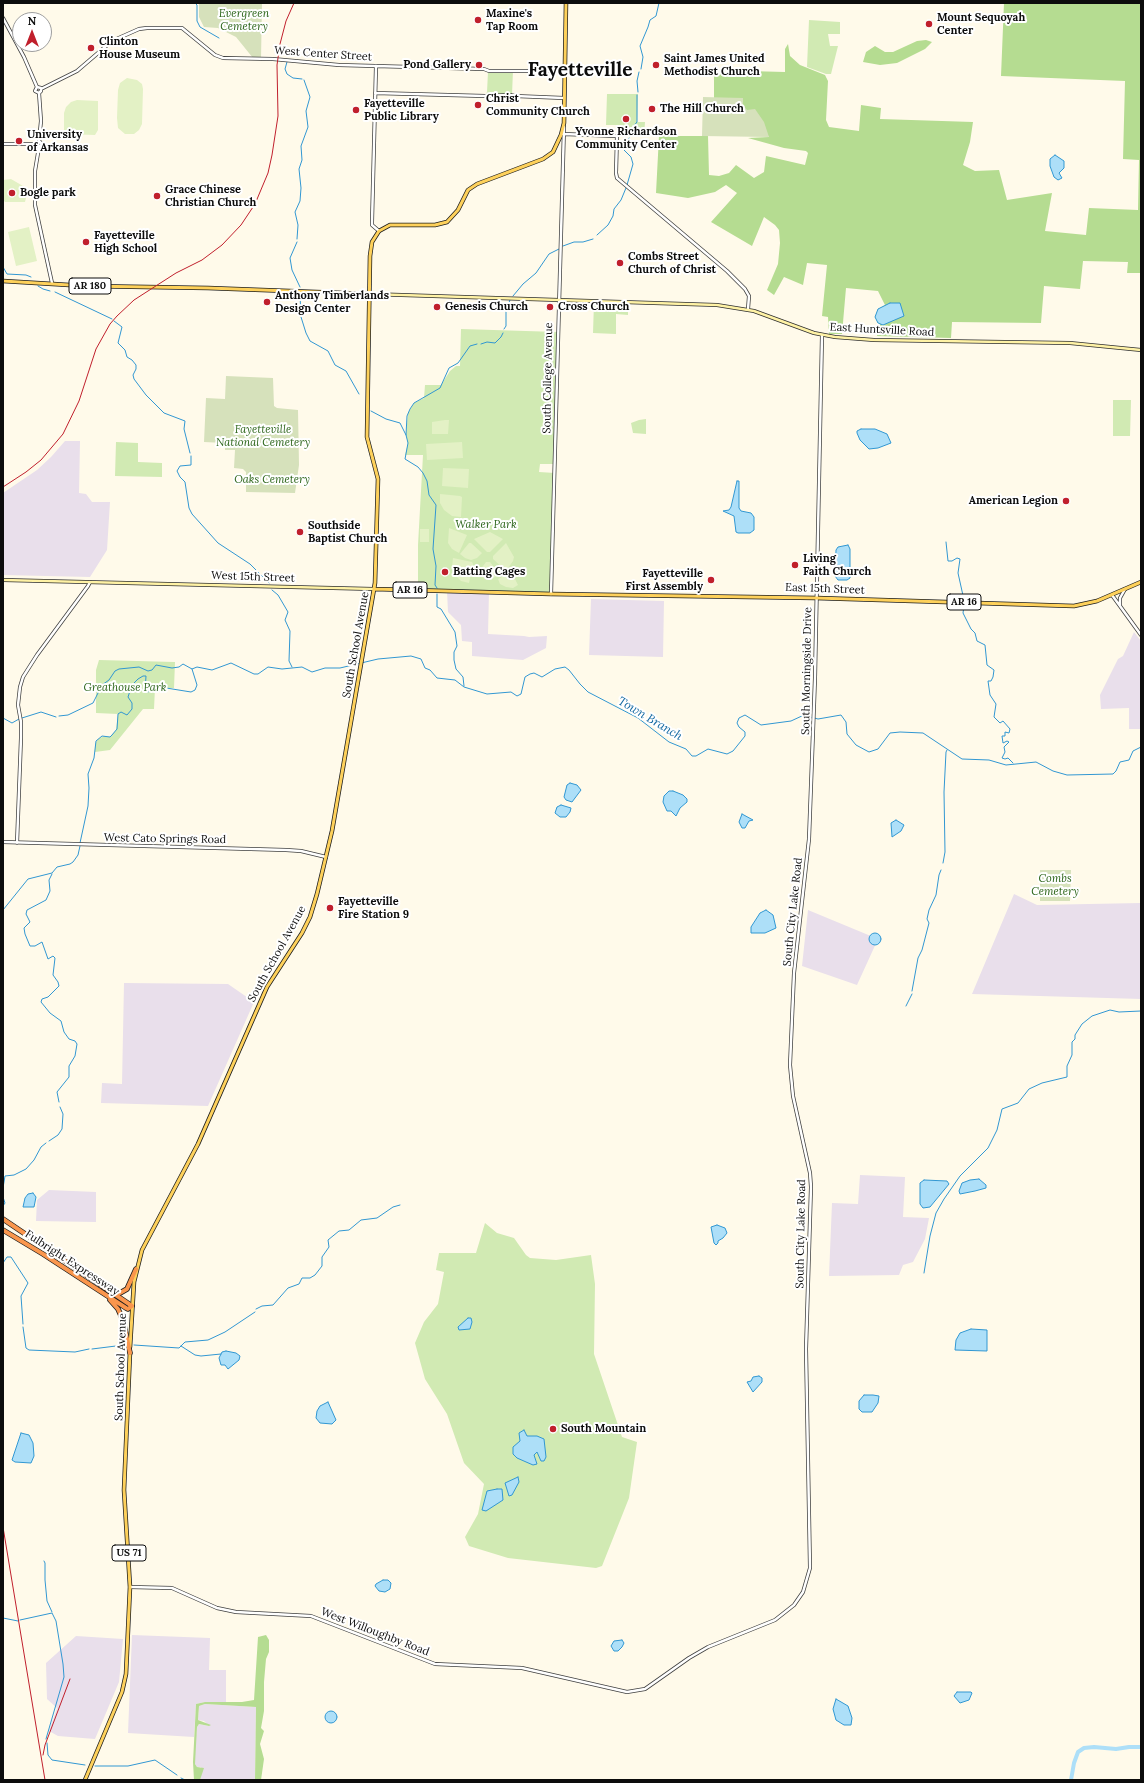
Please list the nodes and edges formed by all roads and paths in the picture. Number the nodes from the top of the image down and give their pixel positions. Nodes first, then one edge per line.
1 (566, 3) edge
2 (3, 18) edge
3 (376, 66) junction
4 (565, 71) junction
5 (37, 87) junction
6 (41, 89) junction
7 (39, 93) junction
8 (375, 93) junction
9 (564, 98) junction
10 (564, 123) junction
11 (563, 134) junction
12 (572, 135) junction
13 (610, 136) junction
14 (39, 141) junction
15 (3, 144) edge
16 (36, 144) junction
17 (616, 144) junction
18 (556, 146) junction
19 (38, 147) junction
20 (563, 152) junction
21 (379, 231) junction
22 (3, 281) edge
23 (52, 283) junction
24 (370, 294) junction
25 (559, 300) junction
26 (748, 309) junction
27 (822, 335) junction
28 (1141, 350) edge
29 (3, 580) edge
30 (90, 582) junction
31 (1141, 582) edge
32 (374, 589) junction
33 (1125, 589) junction
34 (503, 592) joint
35 (551, 594) junction
36 (1112, 595) junction
37 (816, 598) junction
38 (1121, 607) junction
39 (1141, 635) edge
40 (809, 839) joint
41 (3, 842) edge
42 (17, 843) junction
43 (326, 857) junction
44 (3, 1219) edge
45 (3, 1230) edge
46 (136, 1269) junction
47 (89, 1277) junction
48 (100, 1292) junction
49 (132, 1306) junction
50 (130, 1353) junction
51 (807, 1584) joint
52 (130, 1586) junction
53 (85, 1780) edge

1 - 4 main road
2 - 5 street
3 - 4 street, West Center Street
3 - 6 street, West Center Street
3 - 8 street
4 - 9 main road
5 - 6 street
5 - 7 street
6 - 7 street
7 - 14 street
8 - 9 street
8 - 21 street
9 - 10 main road
10 - 11 main road
10 - 12 street
11 - 12 street
11 - 18 main road
11 - 20 street, South College Avenue
12 - 13 street
13 - 17 street
13 - 17 street
14 - 16 street
14 - 19 street
15 - 16 street
16 - 19 street
17 - 26 street
18 - 20 street
18 - 21 main road
19 - 23 street
20 - 25 street, South College Avenue
21 - 24 main road, South School Avenue
22 - 23 main road, AR 180
23 - 24 main road, AR 180
24 - 25 main road, East Huntsville Road
24 - 32 main road, South School Avenue
25 - 26 main road, East Huntsville Road
25 - 35 street, South College Avenue
26 - 27 main road, East Huntsville Road
27 - 28 main road, East Huntsville Road
27 - 37 street, South Morningside Drive
29 - 30 main road, West 15th Street / AR 16
30 - 32 main road, West 15th Street / AR 16
30 - 42 street
31 - 33 main road, East 15th Street / AR 16
32 - 34 main road, West 15th Street / AR 16
32 - 43 main road, South School Avenue
33 - 36 main road, East 15th Street / AR 16
33 - 38 street
34 - 35 main road, East 15th Street / AR 16
35 - 37 main road, East 15th Street / AR 16
36 - 37 main road, East 15th Street / AR 16
36 - 38 street
37 - 40 street, South Morningside Drive
38 - 39 street
40 - 51 street, South City Lake Road
41 - 42 street, West Cato Springs Road
42 - 43 street, West Cato Springs Road
43 - 46 main road, South School Avenue
44 - 47 highway, Fulbright Expressway
45 - 48 highway, Fulbright Expressway
46 - 47 highway
46 - 49 main road, South School Avenue
47 - 49 highway
48 - 49 highway, Fulbright Expressway
48 - 50 highway
49 - 50 main road, South School Avenue / US 71
50 - 52 main road, South School Avenue / US 71
51 - 52 street, West Willoughby Road
52 - 53 main road, South School Avenue / US 71

